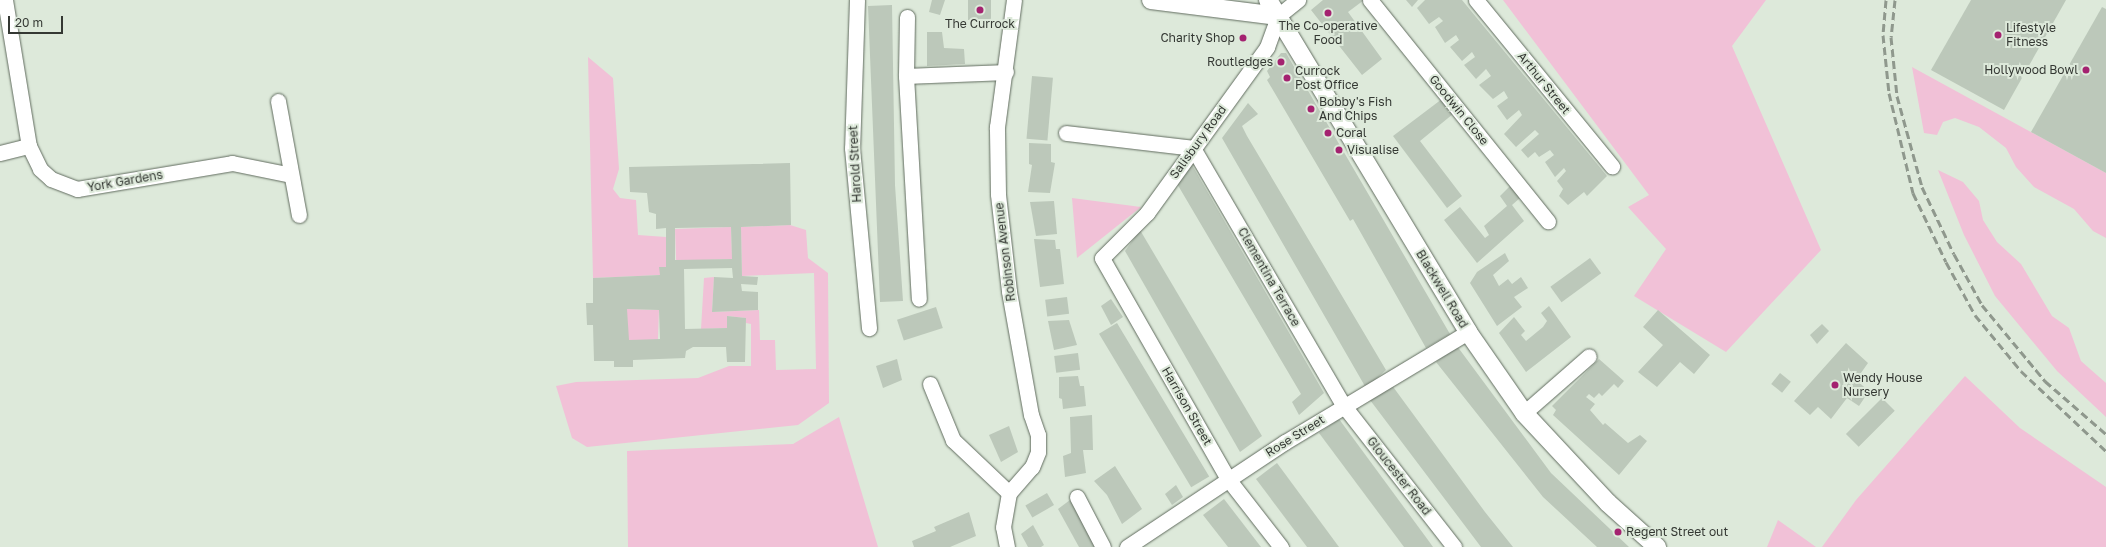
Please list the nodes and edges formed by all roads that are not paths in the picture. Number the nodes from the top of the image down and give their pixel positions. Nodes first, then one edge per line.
1 (5, 0) edge
2 (857, 0) edge
3 (1014, 0) edge
4 (1151, 0) edge
5 (1268, 0) edge
6 (1298, 0) edge
7 (1370, 0) edge
8 (1476, 0) edge
9 (1278, 16) junction
10 (907, 17) dead end
11 (1006, 72) junction
12 (906, 76) junction
13 (278, 101) dead end
14 (1066, 133) dead end
15 (28, 146) junction
16 (1193, 148) junction
17 (0, 153) edge
18 (1612, 166) dead end
19 (291, 175) junction
20 (298, 215) dead end
21 (1548, 221) dead end
22 (1102, 258) joint
23 (919, 299) dead end
24 (869, 328) dead end
25 (1468, 332) junction
26 (1589, 356) dead end
27 (930, 384) dead end
28 (1344, 406) junction
29 (1524, 413) junction
30 (1228, 479) junction
31 (1009, 493) junction
32 (1077, 497) dead end
33 (1007, 547) edge
34 (1103, 547) edge
35 (1127, 547) edge
36 (1281, 547) edge
37 (1454, 547) edge
38 (1657, 547) edge

1 - 15 street, York Gardens
2 - 24 street, Harold Street
3 - 11 street, Robinson Avenue
4 - 9 street
5 - 9 street, Blackwell Road
6 - 9 street
7 - 21 street, Goodwin Close
8 - 18 street, Arthur Street
9 - 16 street, Salisbury Road
9 - 25 street, Blackwell Road
10 - 12 street
11 - 12 street
11 - 31 street, Robinson Avenue
12 - 23 street
13 - 19 street
14 - 16 street
15 - 17 street
15 - 19 street, York Gardens
16 - 22 street, Salisbury Road
16 - 28 street, Clementina Terrace
19 - 20 street
22 - 30 street, Harrison Street
25 - 28 street, Rose Street
25 - 29 street, Blackwell Road
26 - 29 street
27 - 31 street
28 - 30 street, Rose Street
28 - 37 street, Gloucester Road
29 - 38 street, Blackwell Road
30 - 35 street, Rose Street
30 - 36 street, Harrison Street
31 - 33 street
32 - 34 street

